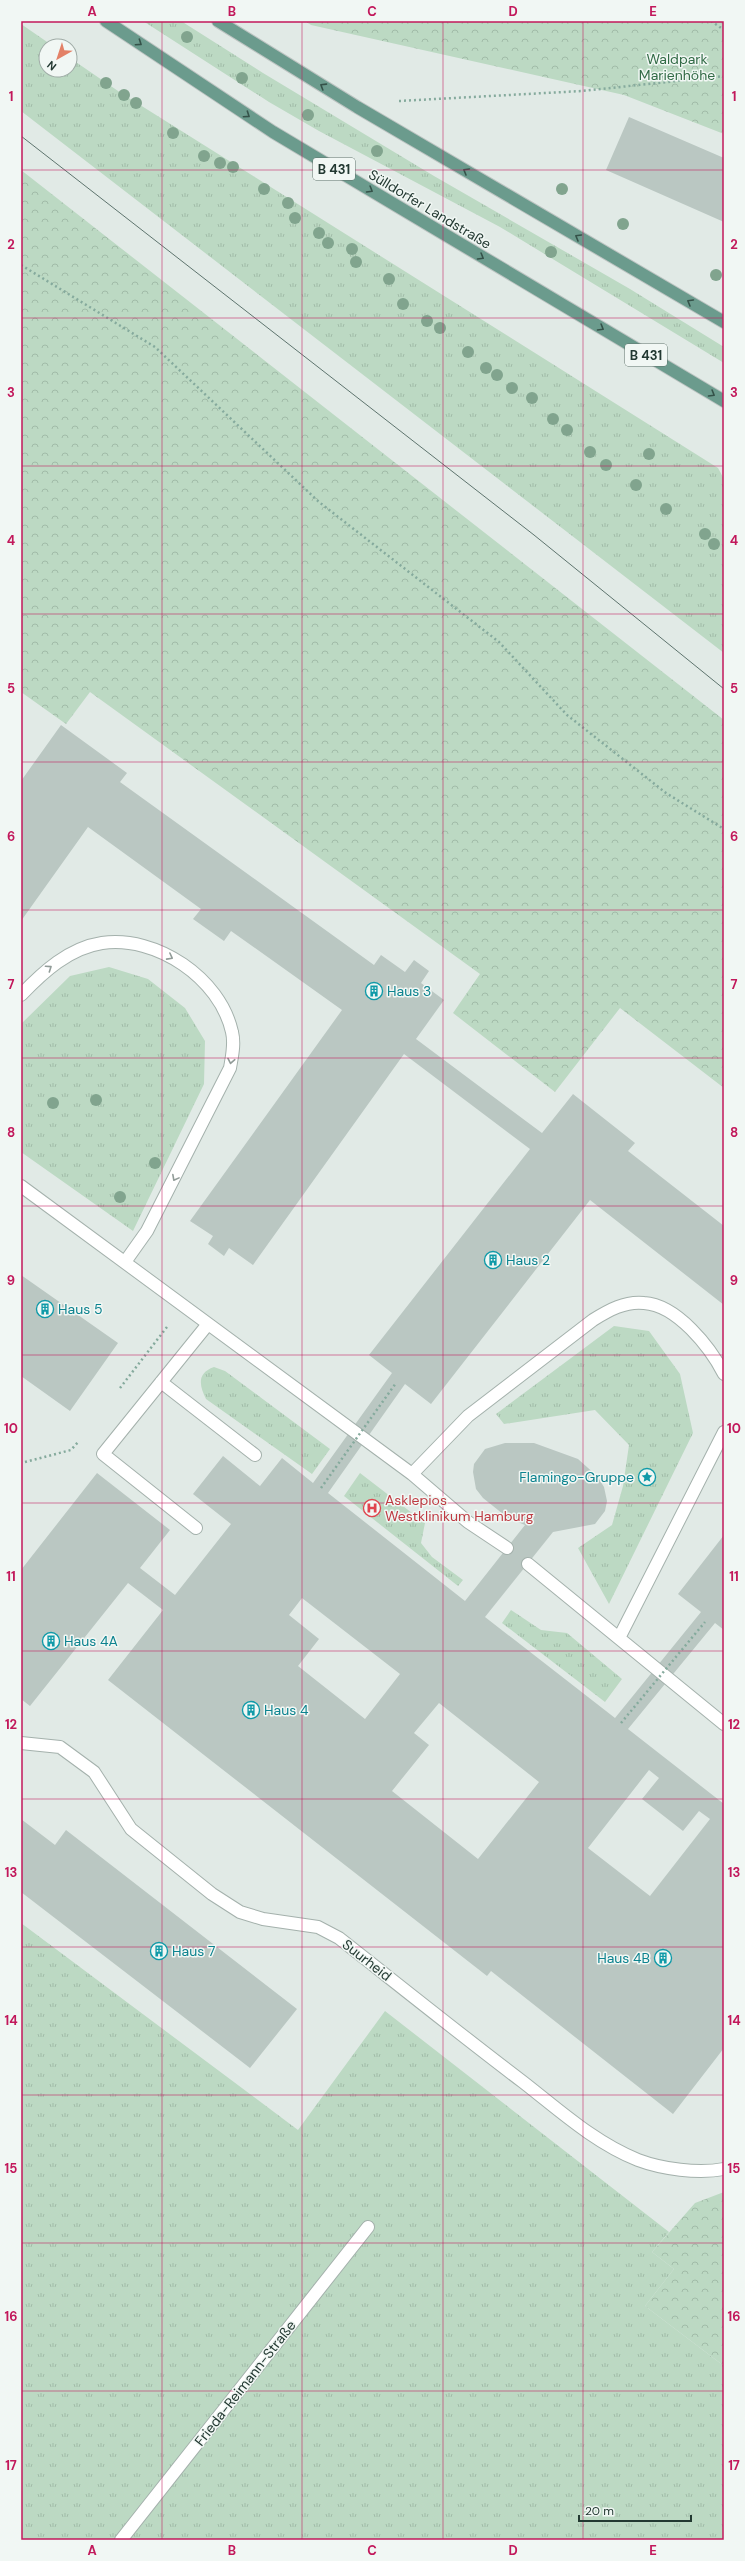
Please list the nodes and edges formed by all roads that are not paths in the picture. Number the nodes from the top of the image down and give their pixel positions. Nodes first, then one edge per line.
1 (106, 21) edge
2 (218, 21) edge
3 (724, 322) edge
4 (724, 401) edge
5 (21, 995) edge
6 (21, 1186) edge
7 (125, 1262) junction
8 (208, 1324) junction
9 (724, 1374) edge
10 (161, 1382) junction
11 (724, 1432) edge
12 (255, 1455) dead end
13 (412, 1474) junction
14 (196, 1528) dead end
15 (507, 1548) dead end
16 (528, 1564) dead end
17 (619, 1638) junction
18 (724, 1724) edge
19 (21, 1743) edge
20 (724, 2169) edge
21 (368, 2227) dead end
22 (121, 2540) edge

1 -> 4 main road, Sülldorfer Landstraße / B 431
3 -> 2 main road
5 -> 7 street
6 - 7 street
7 - 8 street
8 - 10 street
8 - 13 street
9 - 13 street
10 - 12 street
10 - 14 street
11 - 17 street
13 - 15 street
16 - 17 street
17 - 18 street
19 - 20 street, Suurheid
21 - 22 street, Frieda-Reimann-Straße

